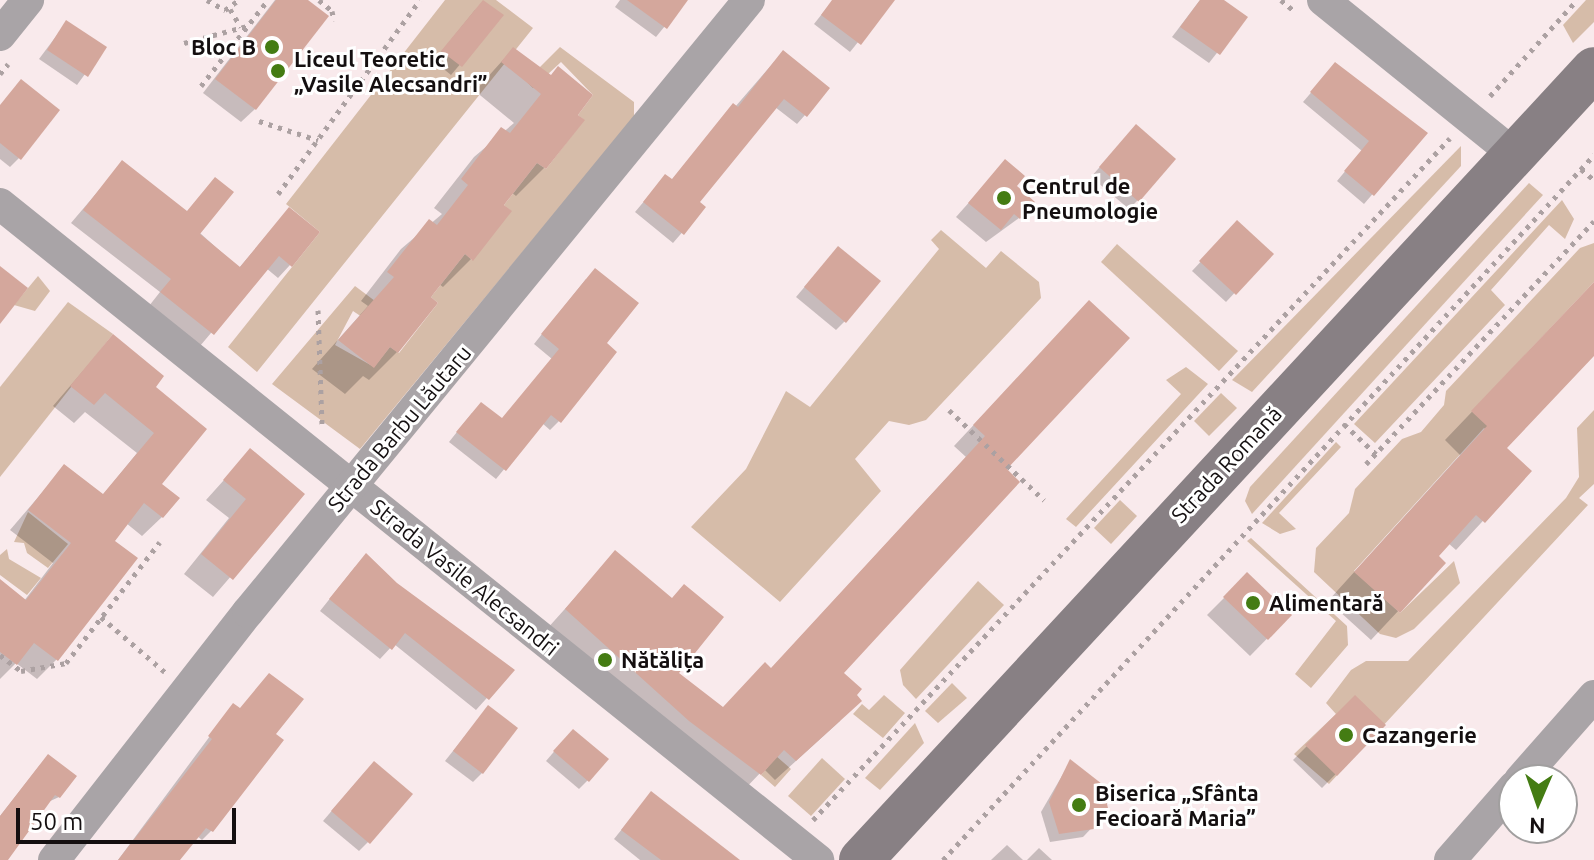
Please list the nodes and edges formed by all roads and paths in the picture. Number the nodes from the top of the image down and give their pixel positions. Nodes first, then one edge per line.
1 (28, 0) edge
2 (207, 0) edge
3 (239, 0) edge
4 (268, 0) edge
5 (319, 0) edge
6 (420, 0) edge
7 (749, 0) edge
8 (1323, 0) edge
9 (1577, 0) edge
10 (230, 9) junction
11 (334, 21) dead end
12 (248, 25) junction
13 (241, 27) junction
14 (0, 35) edge
15 (184, 43) dead end
16 (1594, 69) edge
17 (201, 86) dead end
18 (1469, 117) junction
19 (259, 121) dead end
20 (318, 140) junction
21 (1514, 154) junction
22 (1594, 155) edge
23 (1581, 169) junction
24 (1594, 180) edge
25 (278, 194) dead end
26 (0, 204) edge
27 (1594, 221) edge
28 (318, 310) dead end
29 (949, 410) dead end
30 (1344, 424) junction
31 (322, 433) dead end
32 (1376, 454) junction
33 (1366, 464) dead end
34 (351, 485) junction
35 (1044, 500) dead end
36 (160, 542) dead end
37 (101, 617) junction
38 (0, 655) edge
39 (165, 672) dead end
40 (1594, 696) edge
41 (1534, 764) edge
42 (1498, 805) edge
43 (807, 850) edge
44 (54, 860) edge
45 (861, 860) edge
46 (943, 860) edge
47 (1450, 860) edge

1 - 14 street
2 - 10 path
3 - 10 path
4 - 12 path
5 - 11 path
6 - 20 path
7 - 34 street, Strada Barbu Lăutaru
8 - 18 street
9 - 18 path
10 - 13 path
12 - 13 path
12 - 17 path
13 - 15 path
16 - 21 main road, Strada Romană
18 - 21 street
18 - 43 path
19 - 20 path
20 - 25 path
21 - 45 main road, Strada Romană
22 - 23 path
23 - 24 path
23 - 30 path
26 - 34 street, Strada Vasile Alecsandri
27 - 32 path
28 - 31 path
29 - 35 path
30 - 32 path
30 - 46 path
32 - 33 path
34 - 43 street, Strada Vasile Alecsandri
34 - 44 street, Strada Barbu Lăutaru
36 - 37 path
37 - 38 path
37 - 39 path
40 - 41 street
42 - 47 street

